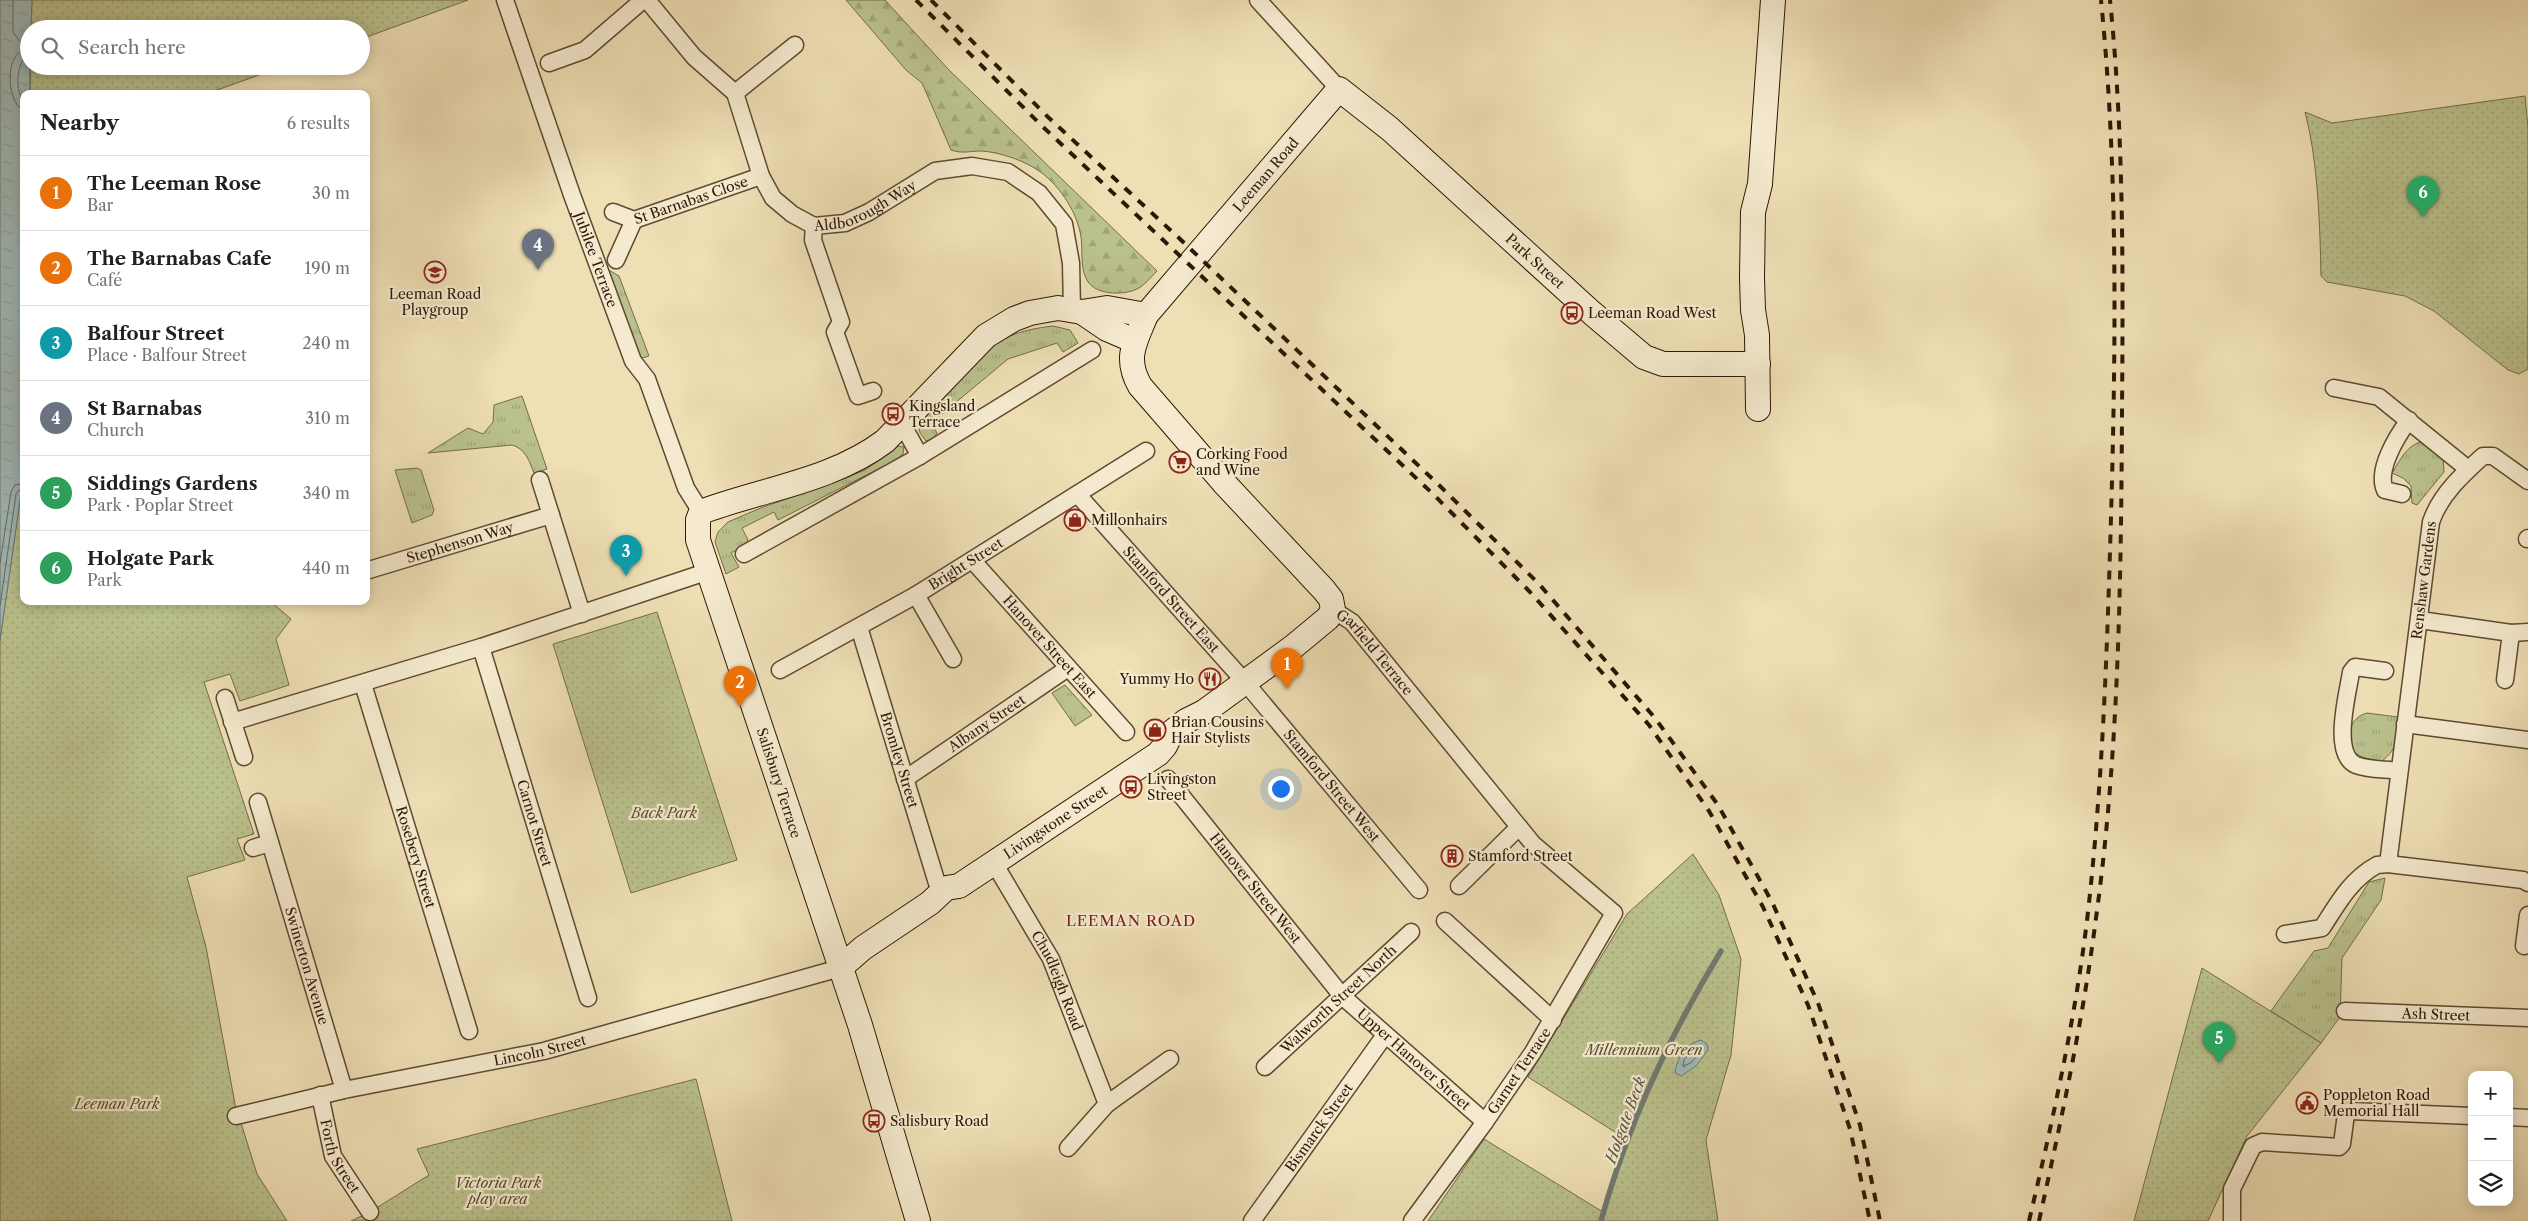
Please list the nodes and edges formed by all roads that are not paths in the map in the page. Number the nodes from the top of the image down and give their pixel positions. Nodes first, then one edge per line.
1 (505, 0) edge
2 (643, 0) edge
3 (647, 0) edge
4 (1258, 0) edge
5 (1773, 0) edge
6 (795, 45) dead end
7 (549, 63) dead end
8 (1339, 89) junction
9 (735, 93) junction
10 (761, 176) junction
11 (612, 212) dead end
12 (634, 220) junction
13 (814, 226) junction
14 (616, 260) dead end
15 (1077, 311) junction
16 (1146, 315) junction
17 (1092, 350) dead end
18 (1133, 351) junction
19 (1758, 364) junction
20 (2334, 388) dead end
21 (873, 391) dead end
22 (1758, 410) dead end
23 (2409, 420) junction
24 (902, 424) junction
25 (1146, 451) dead end
26 (920, 456) junction
27 (2468, 469) junction
28 (540, 480) dead end
29 (2528, 480) edge
30 (2402, 494) dead end
31 (1078, 495) junction
32 (701, 512) junction
33 (551, 515) junction
34 (744, 554) dead end
35 (973, 561) junction
36 (370, 570) dead end
37 (709, 571) junction
38 (916, 595) junction
39 (1332, 610) junction
40 (582, 614) junction
41 (2420, 620) junction
42 (859, 627) junction
43 (2528, 632) edge
44 (2511, 634) junction
45 (481, 647) junction
46 (953, 659) dead end
47 (1068, 668) junction
48 (780, 670) dead end
49 (2385, 671) dead end
50 (2505, 680) dead end
51 (1245, 682) junction
52 (363, 684) junction
53 (225, 698) dead end
54 (232, 722) junction
55 (2406, 724) junction
56 (1126, 732) dead end
57 (2528, 740) edge
58 (244, 757) dead end
59 (2399, 771) junction
60 (905, 778) junction
61 (1168, 779) dead end
62 (258, 802) dead end
63 (1519, 827) junction
64 (270, 842) junction
65 (253, 848) dead end
66 (994, 863) junction
67 (2388, 864) junction
68 (2528, 883) edge
69 (1459, 886) dead end
70 (1419, 890) dead end
71 (940, 893) junction
72 (1614, 913) joint
73 (2528, 915) edge
74 (1445, 921) dead end
75 (1411, 932) dead end
76 (2285, 934) dead end
77 (2524, 946) dead end
78 (840, 968) junction
79 (1342, 996) junction
80 (588, 998) dead end
81 (2345, 1011) dead end
82 (2528, 1018) edge
83 (1553, 1020) junction
84 (469, 1031) dead end
85 (1385, 1035) junction
86 (1170, 1058) dead end
87 (1265, 1068) dead end
88 (344, 1090) junction
89 (320, 1095) junction
90 (1107, 1104) junction
91 (236, 1116) dead end
92 (2468, 1116) edge
93 (2513, 1117) edge
94 (2528, 1118) edge
95 (1485, 1122) junction
96 (1068, 1148) dead end
97 (370, 1212) dead end
98 (918, 1221) edge
99 (1252, 1221) edge
100 (1412, 1221) edge
101 (2232, 1221) edge

1 - 32 street, Jubilee Terrace
2 - 7 street
3 - 9 street
4 - 8 street
5 - 19 street
6 - 9 street
8 - 16 street, Leeman Road
8 - 19 street, Park Street
9 - 10 street, Aldborough Way
10 - 12 street, St Barnabas Close
10 - 13 street, Aldborough Way
11 - 12 street
12 - 14 street, St Barnabas Close
13 - 15 street, Aldborough Way
13 - 21 street
15 - 16 street
15 - 18 street
15 - 24 street
16 - 18 street, Leeman Road
17 - 26 street
18 - 39 street, Garfield Terrace
19 - 22 street
20 - 23 street
23 - 27 street
23 - 30 street
24 - 26 street
24 - 32 street
25 - 31 street, Bright Street
26 - 34 street
27 - 29 street, Renshaw Gardens
27 - 41 street, Renshaw Gardens
28 - 33 street
31 - 35 street, Bright Street
31 - 51 street, Stamford Street East
32 - 37 street, Salisbury Terrace
33 - 36 street, Stephenson Way
33 - 40 street
35 - 38 street, Bright Street
35 - 47 street, Hanover Street East
37 - 40 street
37 - 78 street, Salisbury Terrace
38 - 42 street, Bright Street
38 - 46 street
39 - 51 street, Livingstone Street
39 - 63 street, Garfield Terrace
40 - 45 street
41 - 44 street
41 - 55 street, Renshaw Gardens
42 - 48 street, Bright Street
42 - 60 street, Bromley Street
43 - 44 street
44 - 50 street
45 - 52 street
45 - 80 street, Carnot Street
47 - 56 street, Hanover Street East
47 - 60 street, Albany Street
49 - 59 street
51 - 66 street, Livingstone Street
51 - 70 street, Stamford Street West
52 - 54 street
52 - 84 street, Rosebery Street
53 - 54 street
54 - 58 street
55 - 57 street
55 - 59 street, Renshaw Gardens
59 - 67 street, Renshaw Gardens
60 - 71 street, Bromley Street
61 - 79 street, Hanover Street West
62 - 64 street, Swinerton Avenue
63 - 69 street
63 - 72 street, Garfield Terrace
64 - 65 street
64 - 88 street, Swinerton Avenue
66 - 71 street, Livingstone Street
66 - 90 street, Chudleigh Road
67 - 68 street
67 - 76 street
71 - 78 street, Livingstone Street
72 - 83 street, Garnet Terrace
73 - 77 street
74 - 83 street
75 - 79 street, Walworth Street North
78 - 88 street, Lincoln Street
78 - 98 street
79 - 85 street, Upper Hanover Street
79 - 87 street, Walworth Street North
81 - 82 street, Ash Street
83 - 95 street, Garnet Terrace
85 - 95 street, Upper Hanover Street
85 - 99 street, Bismarck Street
86 - 90 street
88 - 89 street, Lincoln Street
89 - 91 street, Lincoln Street
89 - 97 street, Forth Street
90 - 96 street
92 - 101 street
93 - 94 street
95 - 100 street, Garnet Terrace

